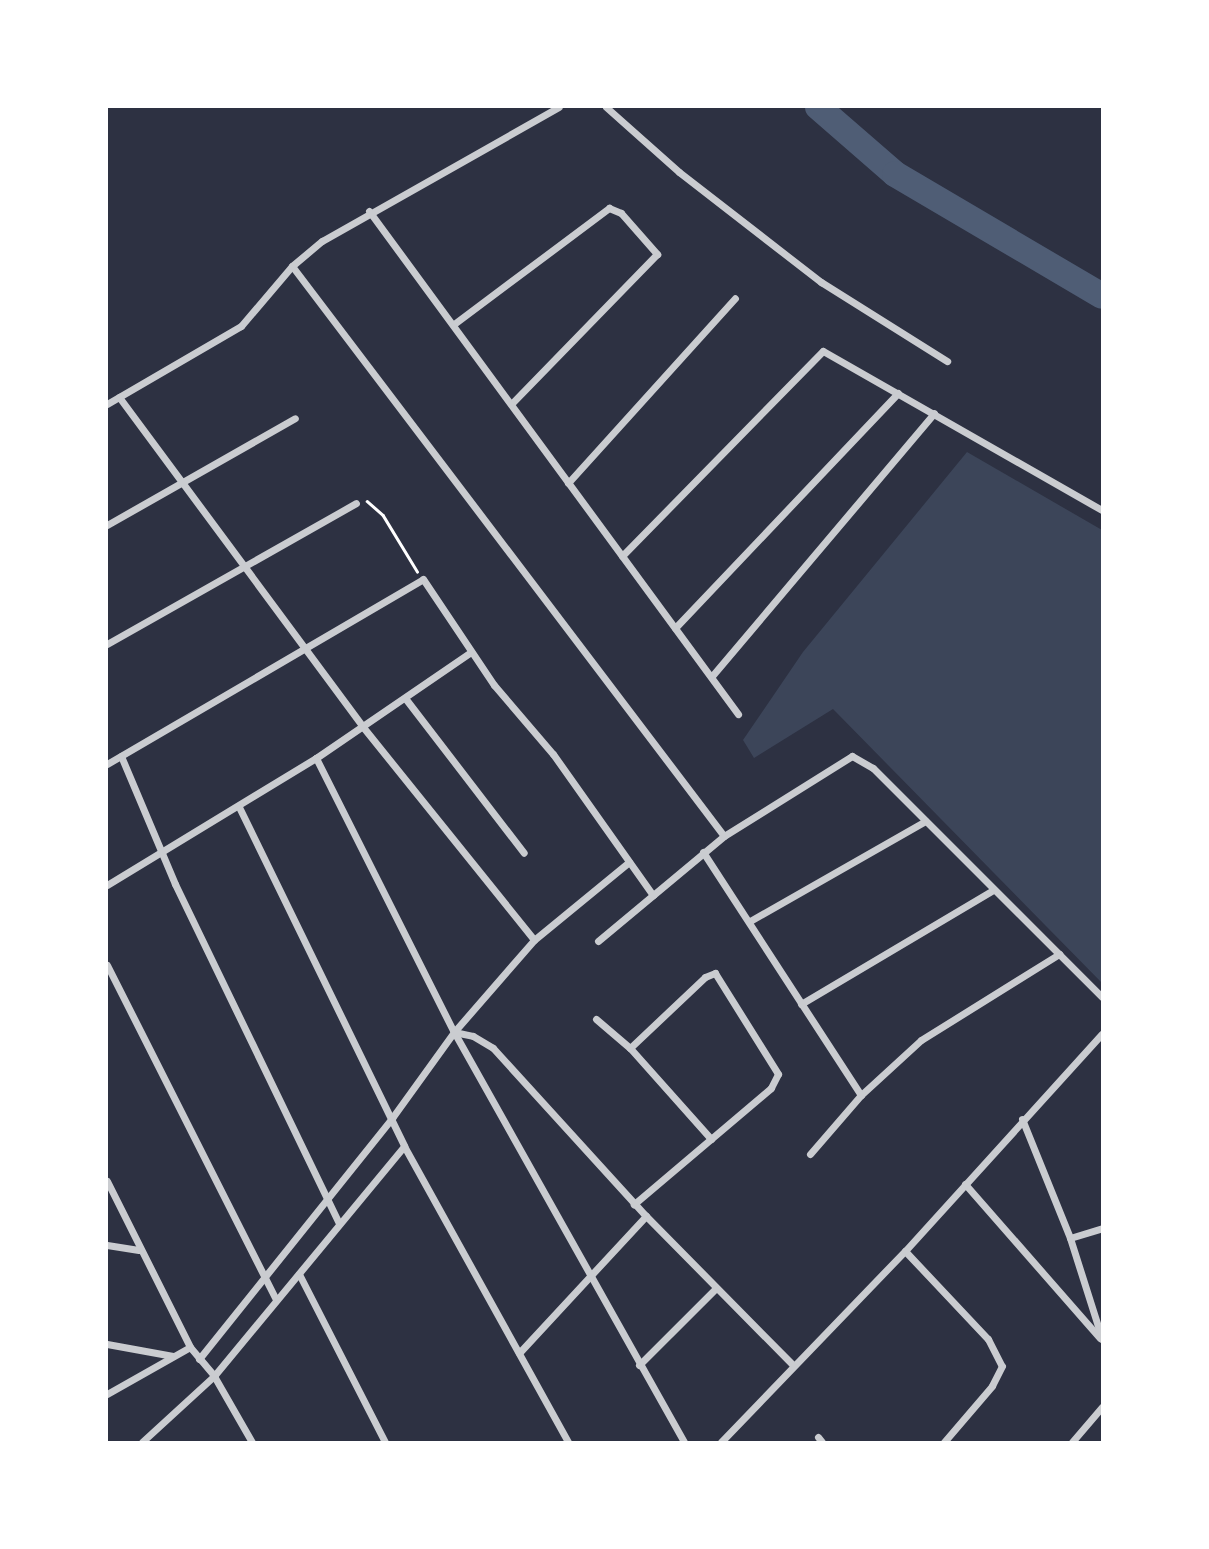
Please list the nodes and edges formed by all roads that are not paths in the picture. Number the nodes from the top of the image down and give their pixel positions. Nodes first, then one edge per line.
1 (559, 107) edge
2 (606, 107) edge
3 (369, 211) junction
4 (292, 265) junction
5 (735, 298) dead end
6 (454, 324) junction
7 (947, 361) dead end
8 (898, 393) junction
9 (119, 397) junction
10 (107, 404) edge
11 (511, 404) junction
12 (934, 414) junction
13 (295, 418) dead end
14 (181, 481) junction
15 (568, 483) junction
16 (356, 503) road end
17 (1102, 510) edge
18 (107, 525) edge
19 (622, 556) junction
20 (247, 567) junction
21 (675, 628) junction
22 (107, 644) edge
23 (306, 646) junction
24 (471, 652) junction
25 (712, 676) junction
26 (405, 698) junction
27 (738, 714) dead end
28 (363, 727) junction
29 (121, 756) junction
30 (316, 758) junction
31 (107, 764) edge
32 (239, 807) junction
33 (925, 821) junction
34 (724, 836) junction
35 (162, 851) junction
36 (703, 852) junction
37 (524, 853) dead end
38 (629, 862) junction
39 (107, 884) edge
40 (993, 890) junction
41 (653, 895) junction
42 (750, 921) junction
43 (534, 940) junction
44 (598, 941) dead end
45 (1059, 954) junction
46 (107, 965) edge
47 (1102, 996) edge
48 (801, 1004) junction
49 (596, 1019) dead end
50 (454, 1031) junction
51 (1102, 1034) edge
52 (630, 1048) junction
53 (861, 1095) junction
54 (391, 1118) junction
55 (1022, 1119) junction
56 (711, 1139) junction
57 (404, 1146) junction
58 (810, 1154) dead end
59 (107, 1181) edge
60 (965, 1184) junction
61 (325, 1197) junction
62 (635, 1204) junction
63 (646, 1216) junction
64 (339, 1224) junction
65 (1102, 1228) edge
66 (1070, 1238) junction
67 (107, 1245) edge
68 (139, 1250) junction
69 (905, 1251) junction
70 (299, 1274) junction
71 (262, 1277) junction
72 (591, 1281) junction
73 (716, 1288) junction
74 (276, 1300) junction
75 (1102, 1340) edge
76 (107, 1344) edge
77 (190, 1347) junction
78 (519, 1353) junction
79 (173, 1356) junction
80 (199, 1359) junction
81 (639, 1365) junction
82 (793, 1366) junction
83 (214, 1376) junction
84 (107, 1394) edge
85 (1102, 1407) edge
86 (152, 1434) junction
87 (142, 1442) edge
88 (157, 1442) edge
89 (252, 1442) edge
90 (385, 1442) edge
91 (568, 1442) edge
92 (684, 1442) edge
93 (721, 1442) edge
94 (944, 1442) edge
95 (1072, 1442) edge

1 - 3 street
2 - 7 street
3 - 4 street
3 - 6 street
4 - 9 street
4 - 34 street
5 - 15 street
6 - 11 street
6 - 11 street
8 - 12 street
8 - 19 street
8 - 21 street
9 - 10 street
9 - 14 street
11 - 15 street
12 - 17 street
12 - 25 street
13 - 14 street
14 - 18 street
14 - 20 street
15 - 19 street
16 - 20 street
19 - 21 street
20 - 22 street
20 - 23 street
21 - 25 street
23 - 24 street
23 - 28 street
23 - 29 street
24 - 26 street
24 - 38 street
25 - 27 street
26 - 28 street
26 - 37 street
28 - 30 street
28 - 43 street
29 - 31 street
29 - 35 street
30 - 32 street
30 - 50 street
32 - 35 street
32 - 54 street
33 - 34 street
33 - 40 street
33 - 42 street
34 - 36 street
35 - 39 street
35 - 61 street
36 - 41 street
36 - 42 street
38 - 41 street
38 - 43 street
40 - 45 street
40 - 48 street
41 - 44 street
42 - 48 street
43 - 50 street
45 - 47 street
45 - 53 street
46 - 71 street
48 - 53 street
49 - 52 street
50 - 54 street
50 - 62 street
50 - 72 street
51 - 55 street
52 - 56 street
52 - 56 street
53 - 58 street
54 - 57 street
54 - 61 street
55 - 60 street
55 - 66 street
56 - 62 street
57 - 64 street
57 - 78 street
59 - 68 street
60 - 69 street
60 - 75 street
61 - 64 street
61 - 71 street
62 - 63 street
63 - 72 street
63 - 73 street
64 - 70 street
65 - 66 street
66 - 75 street
67 - 68 street
68 - 77 street
69 - 82 street
69 - 94 street
70 - 74 street
70 - 90 street
71 - 74 street
71 - 80 street
72 - 78 street
72 - 81 street
73 - 81 street
73 - 82 street
74 - 83 street
76 - 79 street
77 - 79 street
77 - 80 street
78 - 91 street
79 - 84 street
80 - 83 street
81 - 92 street
82 - 93 street
83 - 86 street
83 - 89 street
85 - 95 street
86 - 87 street
86 - 88 street

